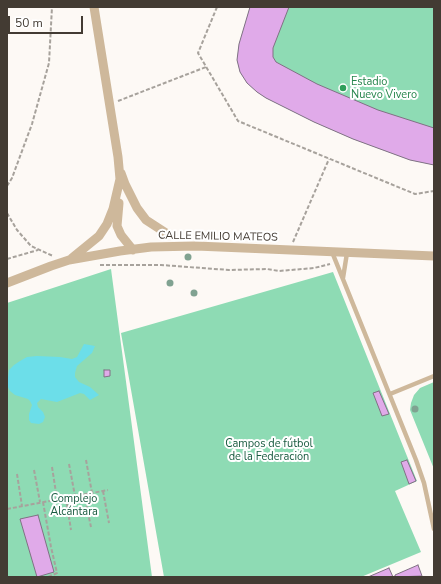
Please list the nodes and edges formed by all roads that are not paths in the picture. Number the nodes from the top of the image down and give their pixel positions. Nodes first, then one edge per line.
1 (94, 7) edge
2 (120, 168) junction
3 (120, 179) junction
4 (166, 233) dead end
5 (133, 250) junction
6 (332, 252) junction
7 (346, 253) junction
8 (434, 256) edge
9 (69, 260) junction
10 (343, 280) junction
11 (7, 283) edge
12 (434, 376) edge
13 (390, 394) junction
14 (434, 529) edge

1 - 2 street
2 - 3 street
2 - 4 street
3 - 5 street
3 - 9 street
5 - 6 street, CALLE EMILIO MATEOS
5 - 9 street, CALLE EMILIO MATEOS
6 - 7 street, CALLE EMILIO MATEOS
6 - 10 lane
7 - 8 street, CALLE EMILIO MATEOS
7 - 10 lane
9 - 11 street, CALLE EMILIO MATEOS
10 - 13 lane
12 - 13 lane
13 - 14 lane

